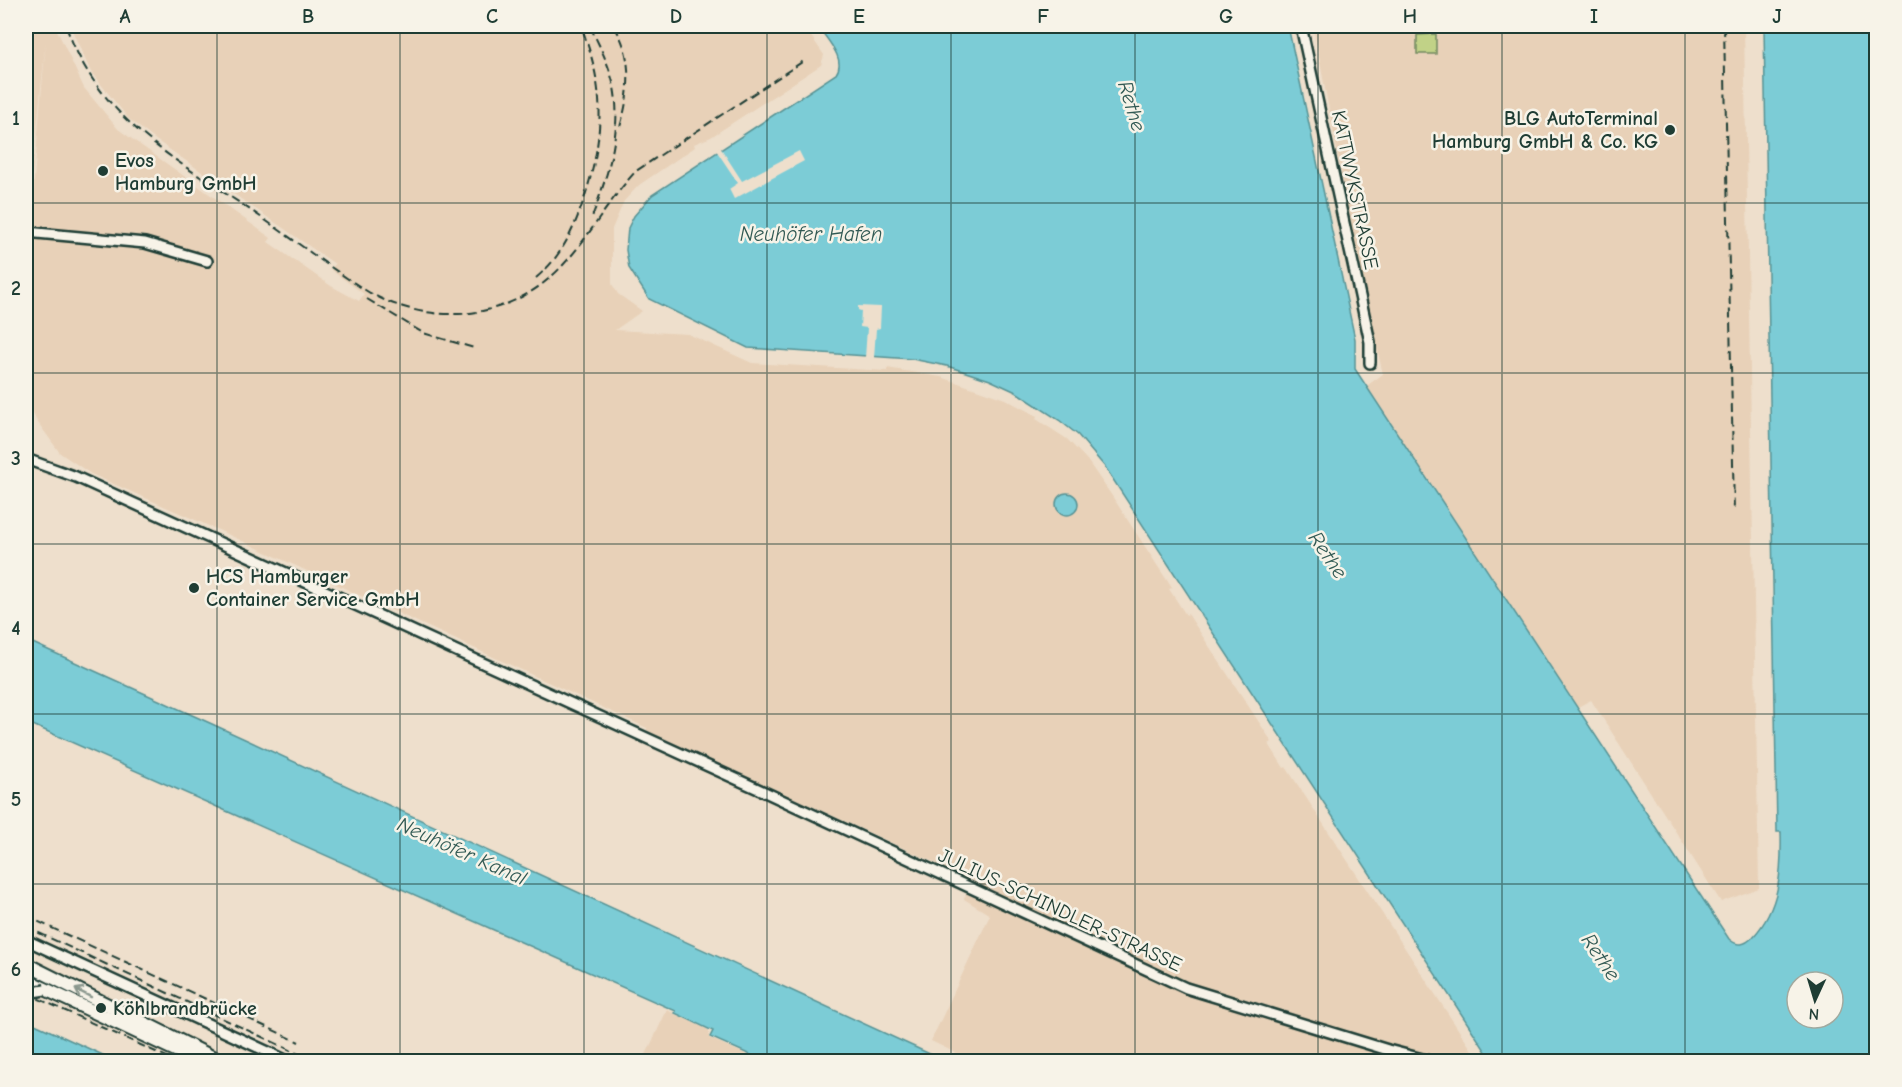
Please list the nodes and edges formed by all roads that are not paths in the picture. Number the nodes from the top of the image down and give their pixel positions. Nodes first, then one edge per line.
1 (1301, 26) edge
2 (26, 232) edge
3 (207, 261) dead end
4 (1370, 363) dead end
5 (26, 459) edge
6 (26, 940) edge
7 (26, 964) edge
8 (26, 981) edge
9 (45, 990) junction
10 (26, 993) edge
11 (201, 1062) edge
12 (222, 1062) edge
13 (290, 1062) edge
14 (1434, 1062) edge

1 - 4 street, KATTWYKSTRASSE
2 - 3 street
5 - 14 street, JULIUS-SCHINDLER-STRASSE
6 - 13 street
12 -> 7 main road
8 - 9 main road
9 - 10 street, bridge
9 - 11 main road

